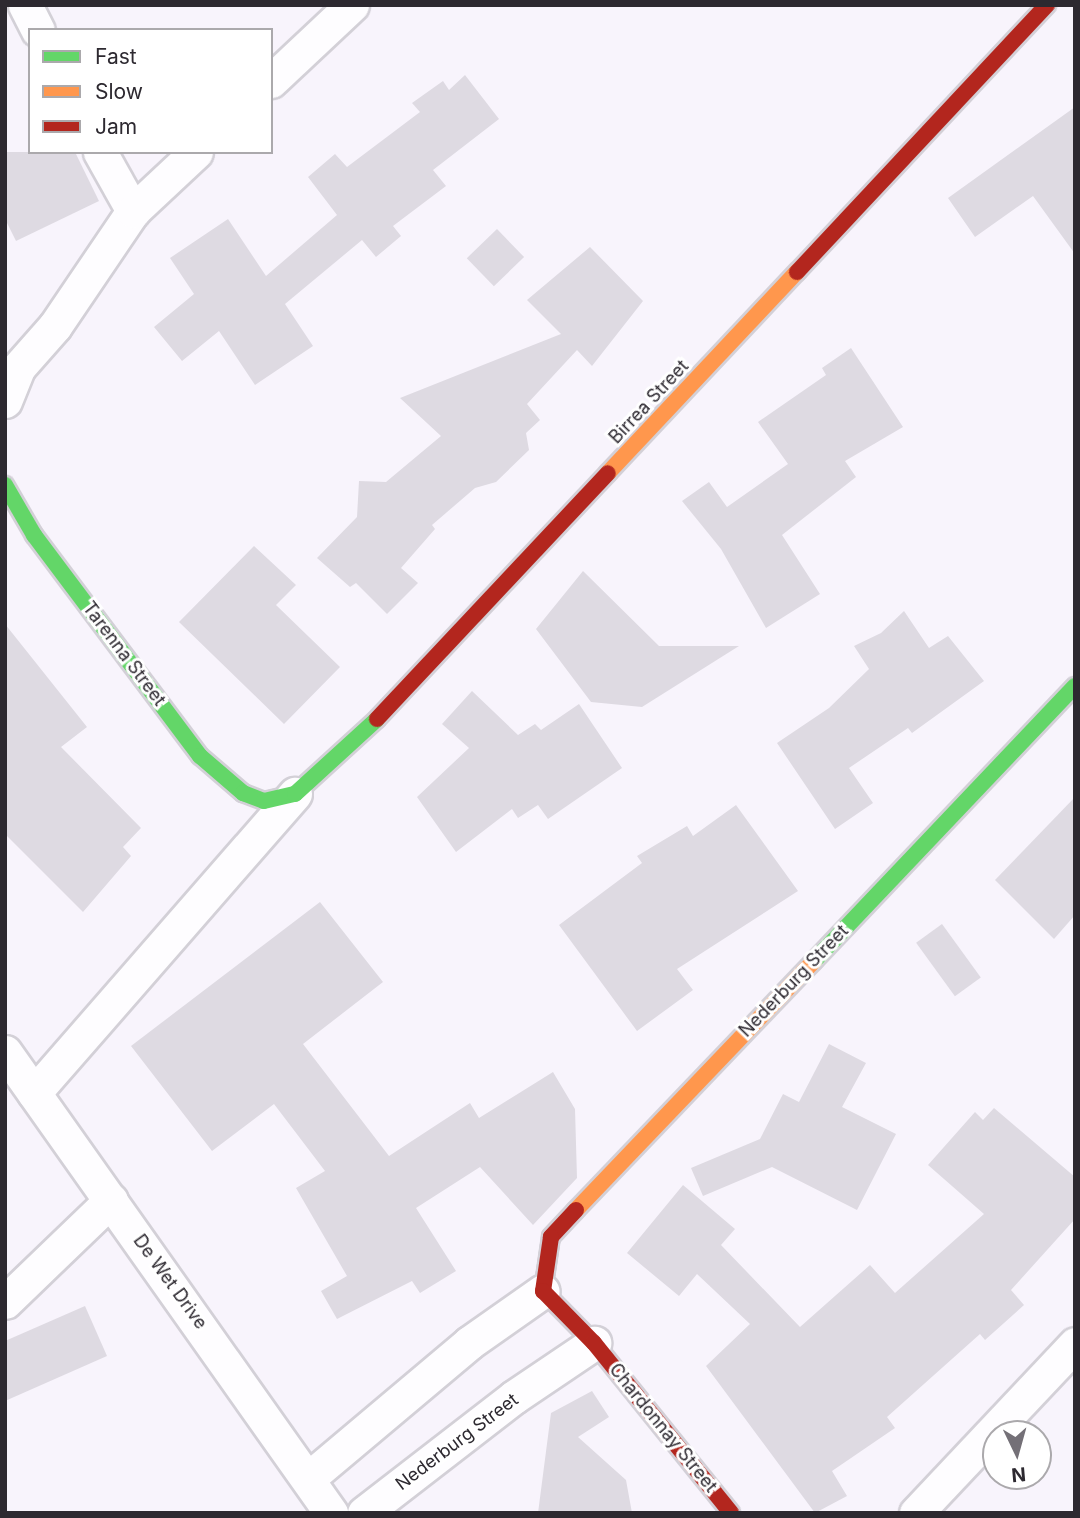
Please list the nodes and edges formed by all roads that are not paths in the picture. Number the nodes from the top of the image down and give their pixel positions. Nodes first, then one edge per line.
1 (25, 5) edge
2 (352, 5) edge
3 (1047, 5) edge
4 (37, 28) edge
5 (273, 79) edge
6 (101, 154) edge
7 (194, 154) edge
8 (133, 211) junction
9 (5, 401) edge
10 (5, 485) edge
11 (1075, 686) edge
12 (279, 798) junction
13 (5, 1052) edge
14 (34, 1093) junction
15 (111, 1200) junction
16 (543, 1291) junction
17 (5, 1301) edge
18 (594, 1343) junction
19 (1075, 1344) edge
20 (310, 1477) junction
21 (331, 1513) edge
22 (364, 1513) edge
23 (731, 1513) edge
24 (916, 1513) edge

1 - 4 street
2 - 5 street
3 - 12 street, Birrea Street
6 - 8 street
7 - 8 street
8 - 9 street
10 - 12 street, Tarenna Street
11 - 16 street, Nederburg Street
12 - 14 street
13 - 14 street, De Wet Drive
14 - 15 street, De Wet Drive
15 - 17 street
15 - 20 street, De Wet Drive
16 - 18 street
16 - 20 street
18 - 22 street, Nederburg Street
18 - 23 street, Chardonnay Street
19 - 24 street
20 - 21 street, De Wet Drive

